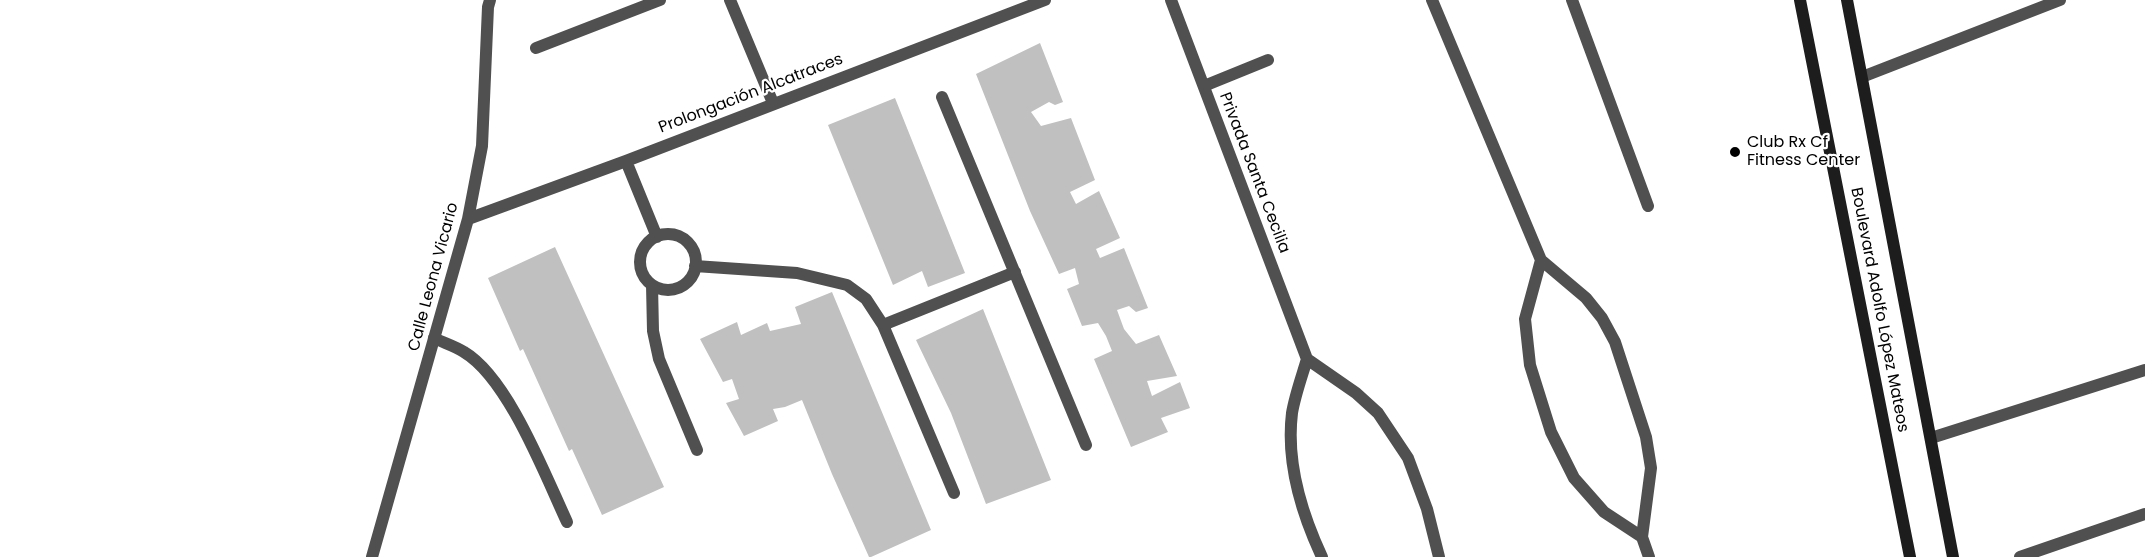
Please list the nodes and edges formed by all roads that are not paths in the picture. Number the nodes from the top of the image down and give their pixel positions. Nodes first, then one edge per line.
1 (490, 0) edge
2 (660, 0) edge
3 (730, 0) edge
4 (1045, 0) edge
5 (1171, 0) edge
6 (1432, 0) edge
7 (1572, 0) edge
8 (1800, 0) edge
9 (1847, 0) edge
10 (2060, 0) edge
11 (536, 48) dead end
12 (1268, 60) dead end
13 (1862, 77) junction
14 (1204, 86) junction
15 (942, 97) dead end
16 (773, 103) junction
17 (626, 161) junction
18 (1648, 206) dead end
19 (468, 219) junction
20 (657, 237) junction
21 (1541, 260) junction
22 (696, 266) junction
23 (1015, 272) junction
24 (652, 285) junction
25 (883, 325) junction
26 (434, 338) junction
27 (1306, 359) junction
28 (2145, 370) edge
29 (1930, 438) junction
30 (1086, 445) dead end
31 (697, 450) dead end
32 (954, 493) dead end
33 (2145, 514) edge
34 (567, 522) dead end
35 (1642, 537) junction
36 (372, 557) edge
37 (1322, 557) edge
38 (1439, 557) edge
39 (1649, 557) edge
40 (1910, 557) edge
41 (1953, 557) edge
42 (2020, 557) edge

1 - 19 street, Calle Leona Vicario
2 - 11 street
3 - 16 street
4 - 16 street, Prolongación Alcatraces
5 - 14 street, Privada Santa Cecilia
6 - 21 street
7 - 18 street
8 - 40 street, Boulevard Adolfo López Mateos
9 - 13 street, Boulevard Adolfo López Mateos
10 - 13 street
12 - 14 street
13 - 29 street, Boulevard Adolfo López Mateos
14 - 27 street, Privada Santa Cecilia
15 - 23 street
16 - 17 street, Prolongación Alcatraces
17 - 19 street, Prolongación Alcatraces
17 - 20 street
19 - 26 street, Calle Leona Vicario
20 - 22 street
20 - 24 street
21 - 35 street
21 - 35 street
22 - 24 street
22 - 25 street
23 - 25 street
23 - 30 street
24 - 31 street
25 - 32 street
26 - 34 street
26 - 36 street, Calle Leona Vicario
27 - 37 street
27 - 38 street
28 - 29 street
29 - 41 street, Boulevard Adolfo López Mateos
33 - 42 street
35 - 39 street

